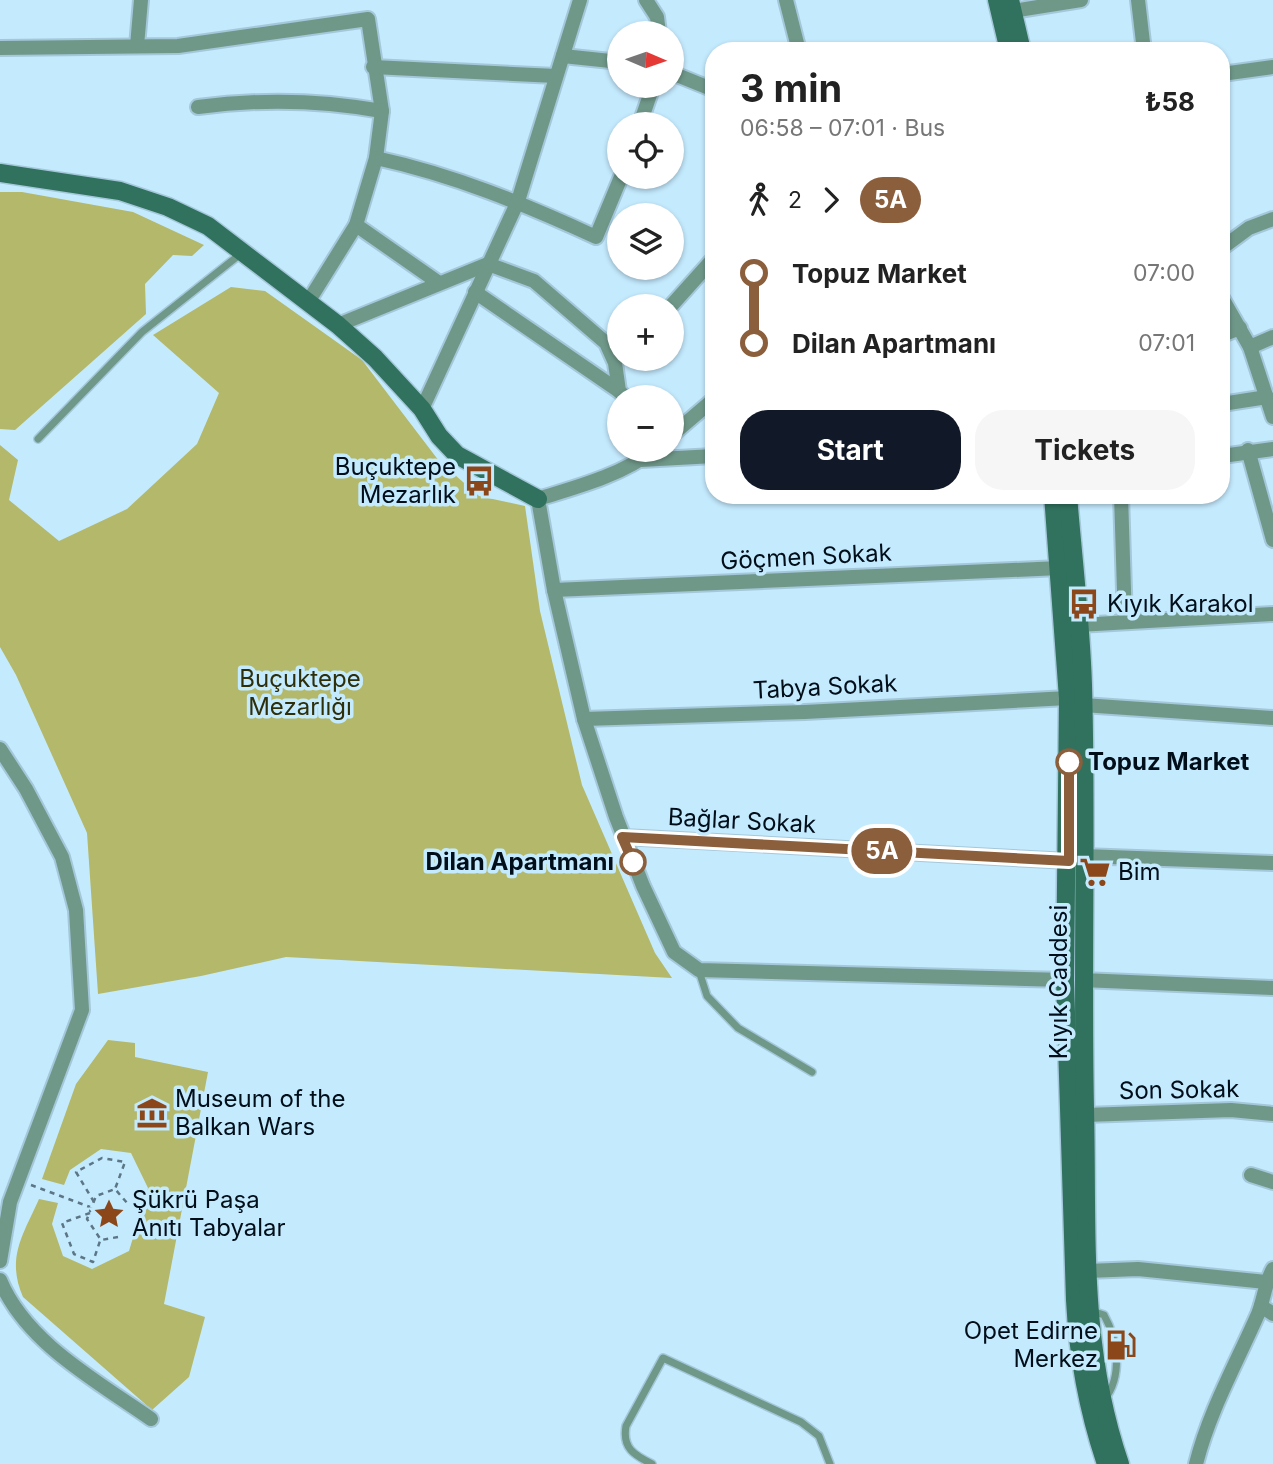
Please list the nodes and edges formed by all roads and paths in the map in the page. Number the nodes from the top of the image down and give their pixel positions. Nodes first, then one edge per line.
1 (141, 0) edge
2 (580, 0) edge
3 (646, 0) edge
4 (786, 0) edge
5 (997, 0) edge
6 (1081, 0) edge
7 (1138, 0) edge
8 (1012, 6) edge
9 (658, 21) edge
10 (797, 42) edge
11 (1007, 42) edge
12 (1020, 42) edge
13 (1142, 42) edge
14 (136, 46) junction
15 (0, 48) edge
16 (563, 55) junction
17 (607, 60) edge
18 (373, 67) junction
19 (1273, 67) edge
20 (1230, 73) edge
21 (556, 76) junction
22 (684, 78) edge
23 (705, 86) edge
24 (198, 107) dead end
25 (382, 111) junction
26 (376, 158) junction
27 (0, 173) edge
28 (616, 189) edge
29 (518, 201) junction
30 (1273, 219) edge
31 (356, 225) junction
32 (1230, 242) edge
33 (244, 252) junction
34 (488, 264) junction
35 (705, 268) edge
36 (439, 284) junction
37 (475, 292) junction
38 (682, 294) edge
39 (307, 302) junction
40 (1230, 312) edge
41 (338, 325) junction
42 (1240, 328) junction
43 (1230, 332) edge
44 (1273, 337) edge
45 (607, 344) edge
46 (1250, 346) junction
47 (609, 385) edge
48 (1267, 397) junction
49 (1230, 403) edge
50 (705, 407) edge
51 (422, 409) junction
52 (1273, 417) edge
53 (684, 425) edge
54 (38, 439) dead end
55 (1273, 449) edge
56 (1248, 450) junction
57 (1230, 454) edge
58 (705, 457) edge
59 (684, 458) edge
60 (636, 462) edge
61 (538, 499) junction
62 (1054, 504) edge
63 (1069, 504) edge
64 (1121, 504) edge
65 (1272, 535) edge
66 (1060, 568) junction
67 (554, 590) junction
68 (1273, 614) edge
69 (1125, 622) junction
70 (1078, 625) junction
71 (1076, 702) junction
72 (1273, 718) edge
73 (584, 719) junction
74 (0, 749) edge
75 (622, 837) junction
76 (1076, 858) junction
77 (1273, 863) edge
78 (699, 970) junction
79 (1074, 980) junction
80 (1273, 988) edge
81 (811, 1072) dead end
82 (1273, 1114) edge
83 (1085, 1115) junction
84 (1251, 1175) dead end
85 (18, 1181) junction
86 (1273, 1182) edge
87 (115, 1189) junction
88 (94, 1202) junction
89 (128, 1204) dead end
90 (92, 1208) junction
91 (90, 1213) junction
92 (118, 1237) dead end
93 (101, 1240) junction
94 (0, 1261) edge
95 (1087, 1270) junction
96 (1269, 1275) edge
97 (0, 1280) edge
98 (1267, 1310) edge
99 (151, 1419) dead end
100 (652, 1464) edge
101 (830, 1464) edge
102 (1106, 1464) edge
103 (1121, 1464) edge
104 (1196, 1464) edge

1 - 14 street
2 - 16 street
3 - 9 street
4 - 10 street
5 - 11 main road
6 - 8 street
7 - 13 street
8 - 12 main road
14 - 15 street
14 - 18 street
16 - 17 street
16 - 21 street
18 - 21 street
18 - 25 street
19 - 20 street
21 - 29 street
22 - 23 street
24 - 25 street
25 - 26 street
26 - 29 street
26 - 31 street
27 - 33 main road
28 - 29 street
29 - 34 street
30 - 32 street
31 - 36 street
31 - 39 street
33 - 39 main road
33 - 54 lane
34 - 36 street
34 - 37 street
34 - 45 street
35 - 38 street
36 - 41 street
37 - 47 street
37 - 51 street
39 - 41 main road
40 - 42 street
41 - 51 main road
42 - 43 street
42 - 46 street
44 - 46 street
46 - 48 street
48 - 49 street
48 - 52 street
50 - 53 street
51 - 61 main road
55 - 56 street
56 - 57 street
56 - 65 street
58 - 59 street
60 - 61 street
61 - 67 street
62 - 66 main road, Kıyık Caddesi
63 - 70 main road, Kıyık Caddesi
64 - 69 street
66 - 67 street, Göçmen Sokak
66 - 71 main road, Kıyık Caddesi
67 - 73 street
68 - 69 street
69 - 70 street
70 - 71 main road, Kıyık Caddesi
71 - 72 street, Tabya Sokak
71 - 73 street, Tabya Sokak
71 - 76 main road, Kıyık Caddesi
73 - 75 street
74 - 85 street
75 - 76 street, Bağlar Sokak
75 - 78 street
76 - 77 street, Bağlar Sokak
76 - 79 main road, Kıyık Caddesi
78 - 79 street
78 - 81 lane
79 - 80 street
79 - 83 main road, Kıyık Caddesi
79 - 102 main road, Kıyık Caddesi
82 - 83 street, Son Sokak
83 - 95 main road, Kıyık Caddesi
84 - 86 street
85 - 90 path
85 - 94 street
87 - 88 path
87 - 88 path
87 - 89 path
88 - 90 path
90 - 91 path
91 - 93 path
91 - 93 path
92 - 93 path
95 - 96 street
95 - 103 main road, Kıyık Caddesi
96 - 98 street
97 - 99 street
98 - 104 street
100 - 101 lane

